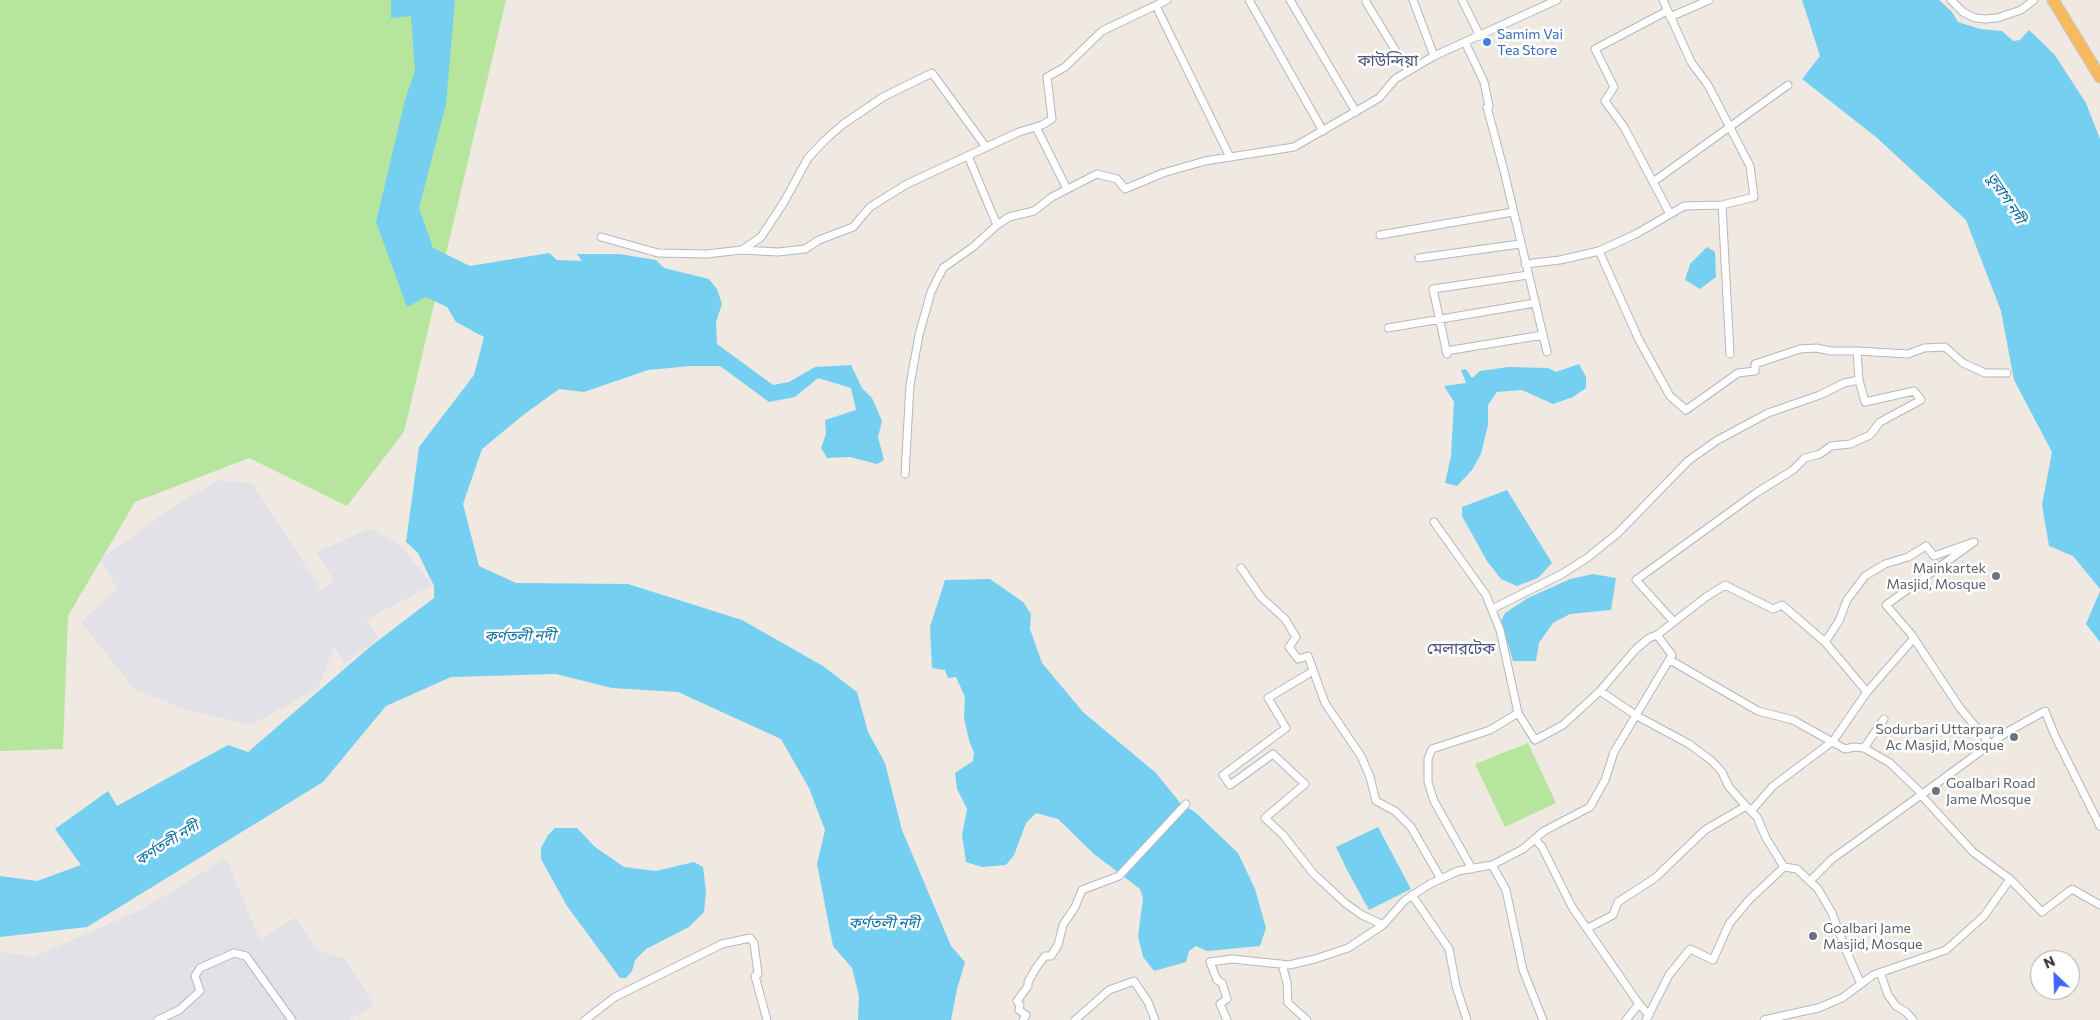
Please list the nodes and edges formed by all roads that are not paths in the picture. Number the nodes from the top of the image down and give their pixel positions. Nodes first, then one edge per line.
1 (1167, 0) edge
2 (1249, 0) edge
3 (1290, 0) edge
4 (1413, 0) edge
5 (1462, 0) edge
6 (1557, 0) edge
7 (1663, 0) edge
8 (1709, 0) edge
9 (1951, 0) edge
10 (2034, 0) edge
11 (2054, 0) edge
12 (1366, 2) dead end
13 (1156, 6) junction
14 (1669, 14) junction
15 (1480, 36) junction
16 (1465, 42) junction
17 (1434, 56) junction
18 (1408, 71) junction
19 (2100, 77) edge
20 (1788, 85) dead end
21 (1356, 112) junction
22 (1036, 127) junction
23 (1729, 127) junction
24 (1323, 131) junction
25 (986, 148) junction
26 (968, 156) junction
27 (1230, 157) junction
28 (1653, 182) junction
29 (1067, 189) junction
30 (1722, 206) junction
31 (1513, 212) junction
32 (1670, 214) junction
33 (997, 225) junction
34 (1380, 235) dead end
35 (601, 237) dead end
36 (1520, 244) junction
37 (742, 250) junction
38 (1599, 251) junction
39 (1419, 258) dead end
40 (1525, 264) junction
41 (1528, 275) junction
42 (1535, 303) junction
43 (1439, 319) junction
44 (1388, 328) dead end
45 (1543, 335) junction
46 (1857, 351) junction
47 (1547, 352) dead end
48 (1730, 354) dead end
49 (2007, 373) dead end
50 (1859, 380) junction
51 (905, 474) dead end
52 (1434, 522) dead end
53 (1241, 568) dead end
54 (1492, 609) junction
55 (1674, 622) junction
56 (1657, 635) junction
57 (1914, 638) junction
58 (1825, 642) junction
59 (1670, 660) junction
60 (1313, 671) junction
61 (1600, 691) junction
62 (1867, 692) junction
63 (1518, 713) junction
64 (1637, 716) junction
65 (1884, 719) dead end
66 (1833, 741) junction
67 (1991, 745) junction
68 (1864, 748) junction
69 (1921, 795) junction
70 (1186, 804) dead end
71 (1748, 809) junction
72 (2100, 826) edge
73 (1535, 839) junction
74 (1492, 866) junction
75 (1784, 868) junction
76 (1472, 869) junction
77 (1441, 879) junction
78 (2010, 879) junction
79 (1810, 881) junction
80 (1412, 895) junction
81 (2100, 904) edge
82 (1383, 925) junction
83 (1588, 928) junction
84 (1282, 964) junction
85 (1880, 972) junction
86 (1861, 984) junction
87 (1639, 1004) junction
88 (1648, 1018) edge
89 (158, 1020) edge
90 (292, 1020) edge
91 (585, 1020) edge
92 (768, 1020) edge
93 (1023, 1020) edge
94 (1075, 1020) edge
95 (1155, 1020) edge
96 (1227, 1020) edge
97 (1307, 1020) edge
98 (1467, 1020) edge
99 (1543, 1020) edge
100 (1626, 1020) edge
101 (1764, 1020) edge
102 (1913, 1020) edge

1 - 13 street
2 - 24 street
3 - 21 street
4 - 17 street
5 - 15 street
6 - 15 street
7 - 14 street
8 - 14 street
9 - 10 street
11 - 19 highway
12 - 18 street
13 - 22 street
13 - 27 street
14 - 23 street
14 - 28 street
15 - 16 street
16 - 17 street
16 - 31 street
17 - 18 street
18 - 21 street
20 - 23 street
21 - 24 street
22 - 25 street
22 - 29 street
23 - 28 street
23 - 30 street
24 - 27 street
25 - 26 street
25 - 37 street
26 - 33 street
26 - 37 street
27 - 29 street
28 - 32 street
29 - 33 street
30 - 32 street
30 - 48 street
31 - 34 street
31 - 36 street
32 - 38 street
33 - 51 street
35 - 37 street
36 - 39 street
36 - 40 street
38 - 40 street
38 - 46 street
40 - 41 street
41 - 42 street
41 - 43 street
42 - 43 street
42 - 45 street
43 - 44 street
43 - 45 street
45 - 47 street
46 - 49 street
46 - 50 street
50 - 54 street
50 - 55 street
52 - 54 street
53 - 60 street
54 - 63 street
55 - 56 street
55 - 58 street
56 - 59 street
56 - 61 street
57 - 58 street
57 - 62 street
57 - 67 street
58 - 62 street
59 - 64 street
59 - 66 street
60 - 77 street
60 - 82 street
61 - 63 street
61 - 64 street
62 - 66 street
63 - 76 street
64 - 71 street
64 - 73 street
65 - 68 street
66 - 68 street
66 - 71 street
67 - 69 street
67 - 72 street
68 - 69 street
69 - 78 street
69 - 79 street
70 - 93 street
71 - 75 street
71 - 83 street
73 - 74 street
73 - 83 street
74 - 76 street
74 - 99 street
75 - 79 street
75 - 88 street
76 - 77 street
77 - 80 street
78 - 81 street
78 - 85 street
79 - 86 street
80 - 82 street
80 - 98 street
82 - 84 street
83 - 87 street
84 - 96 street
84 - 97 street
85 - 86 street
85 - 102 street
86 - 101 street
87 - 88 street
87 - 100 street
89 - 90 street
91 - 92 street
94 - 95 street

